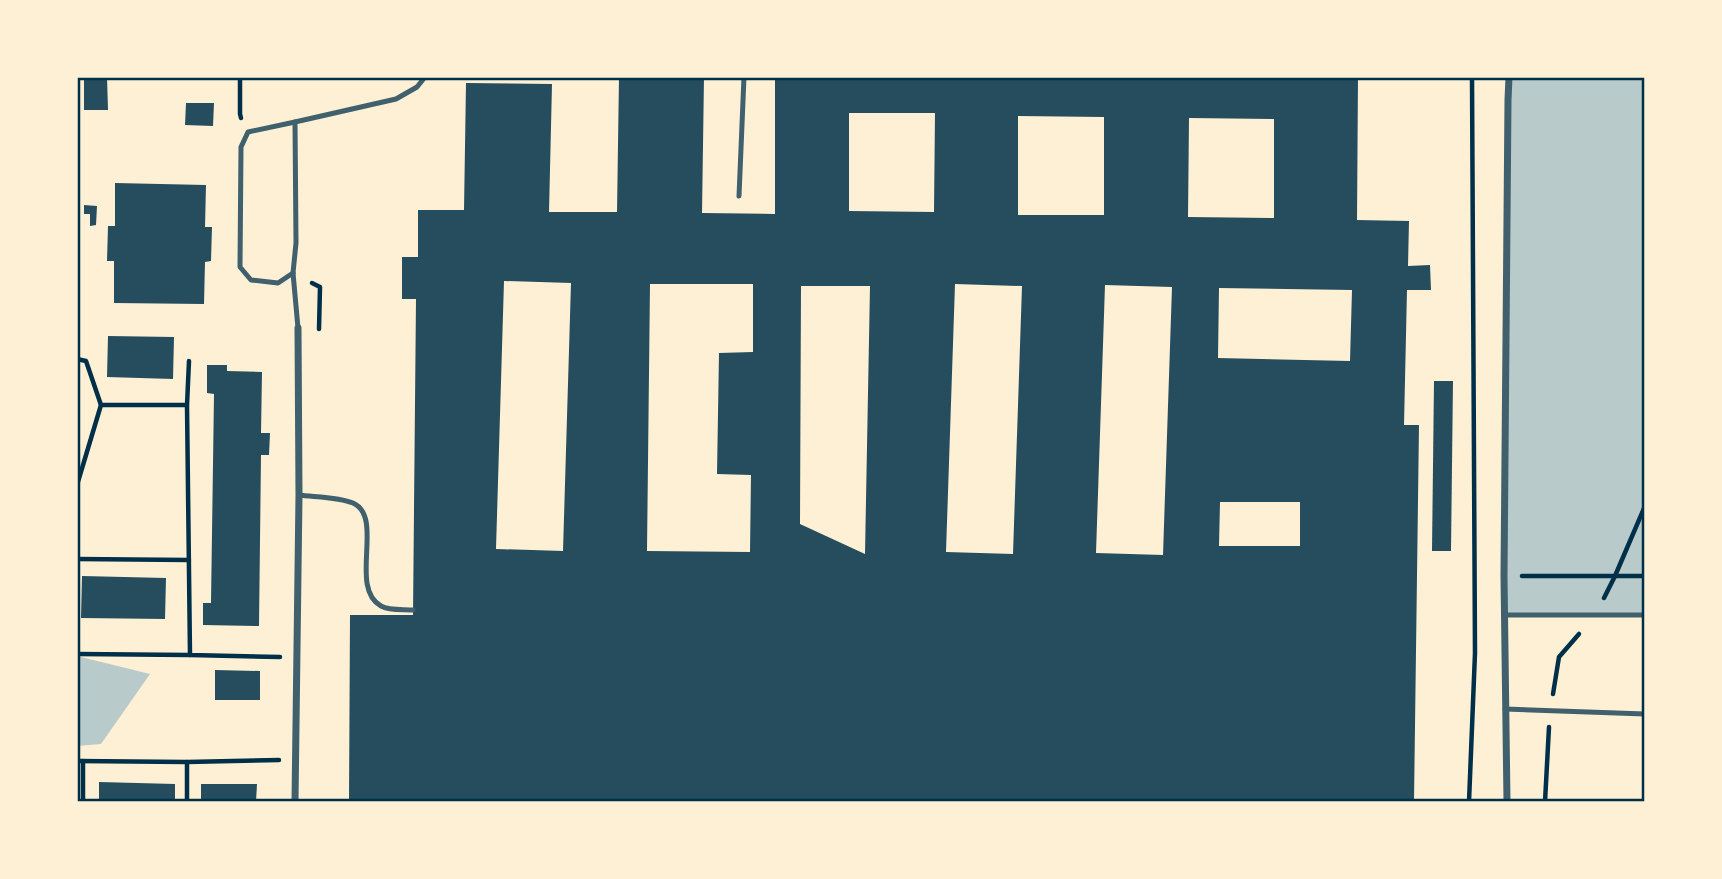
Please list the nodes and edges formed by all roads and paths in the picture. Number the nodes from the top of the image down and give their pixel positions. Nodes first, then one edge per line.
1 (240, 77) edge
2 (425, 77) edge
3 (744, 77) edge
4 (1472, 77) edge
5 (1509, 77) edge
6 (295, 122) junction
7 (248, 132) junction
8 (739, 196) dead end
9 (293, 273) junction
10 (298, 328) joint
11 (77, 359) edge
12 (189, 361) dead end
13 (102, 405) junction
14 (187, 405) junction
15 (77, 485) edge
16 (299, 495) junction
17 (1645, 507) edge
18 (77, 559) edge
19 (189, 560) junction
20 (1504, 576) junction
21 (1615, 576) junction
22 (1645, 576) edge
23 (414, 610) dead end
24 (1504, 615) junction
25 (1645, 615) edge
26 (1594, 616) junction
27 (77, 654) edge
28 (190, 656) junction
29 (297, 657) junction
30 (1505, 709) junction
31 (1550, 710) junction
32 (1645, 714) edge
33 (295, 760) junction
34 (80, 761) edge
35 (187, 762) junction
36 (82, 802) edge
37 (187, 802) edge
38 (295, 802) edge
39 (1469, 802) edge
40 (1507, 802) edge
41 (1545, 802) edge

1 - 7 path
2 - 6 lane
3 - 8 lane
4 - 39 path
5 - 20 street
6 - 7 lane
6 - 9 lane
7 - 9 lane
9 - 10 lane
10 - 16 street
11 - 13 path
12 - 14 path
13 - 14 path
13 - 15 path
14 - 19 path
16 - 23 lane
16 - 29 street
17 - 21 path
18 - 19 path
19 - 28 path
20 - 21 path
20 - 24 street
21 - 22 path
21 - 26 path
24 - 26 lane
24 - 30 street
25 - 26 lane
26 - 31 path
27 - 28 path
28 - 29 path
29 - 33 street
30 - 31 lane
30 - 40 street
31 - 32 lane
31 - 41 path
33 - 35 path
33 - 38 street
34 - 35 path
34 - 36 path
35 - 37 path

